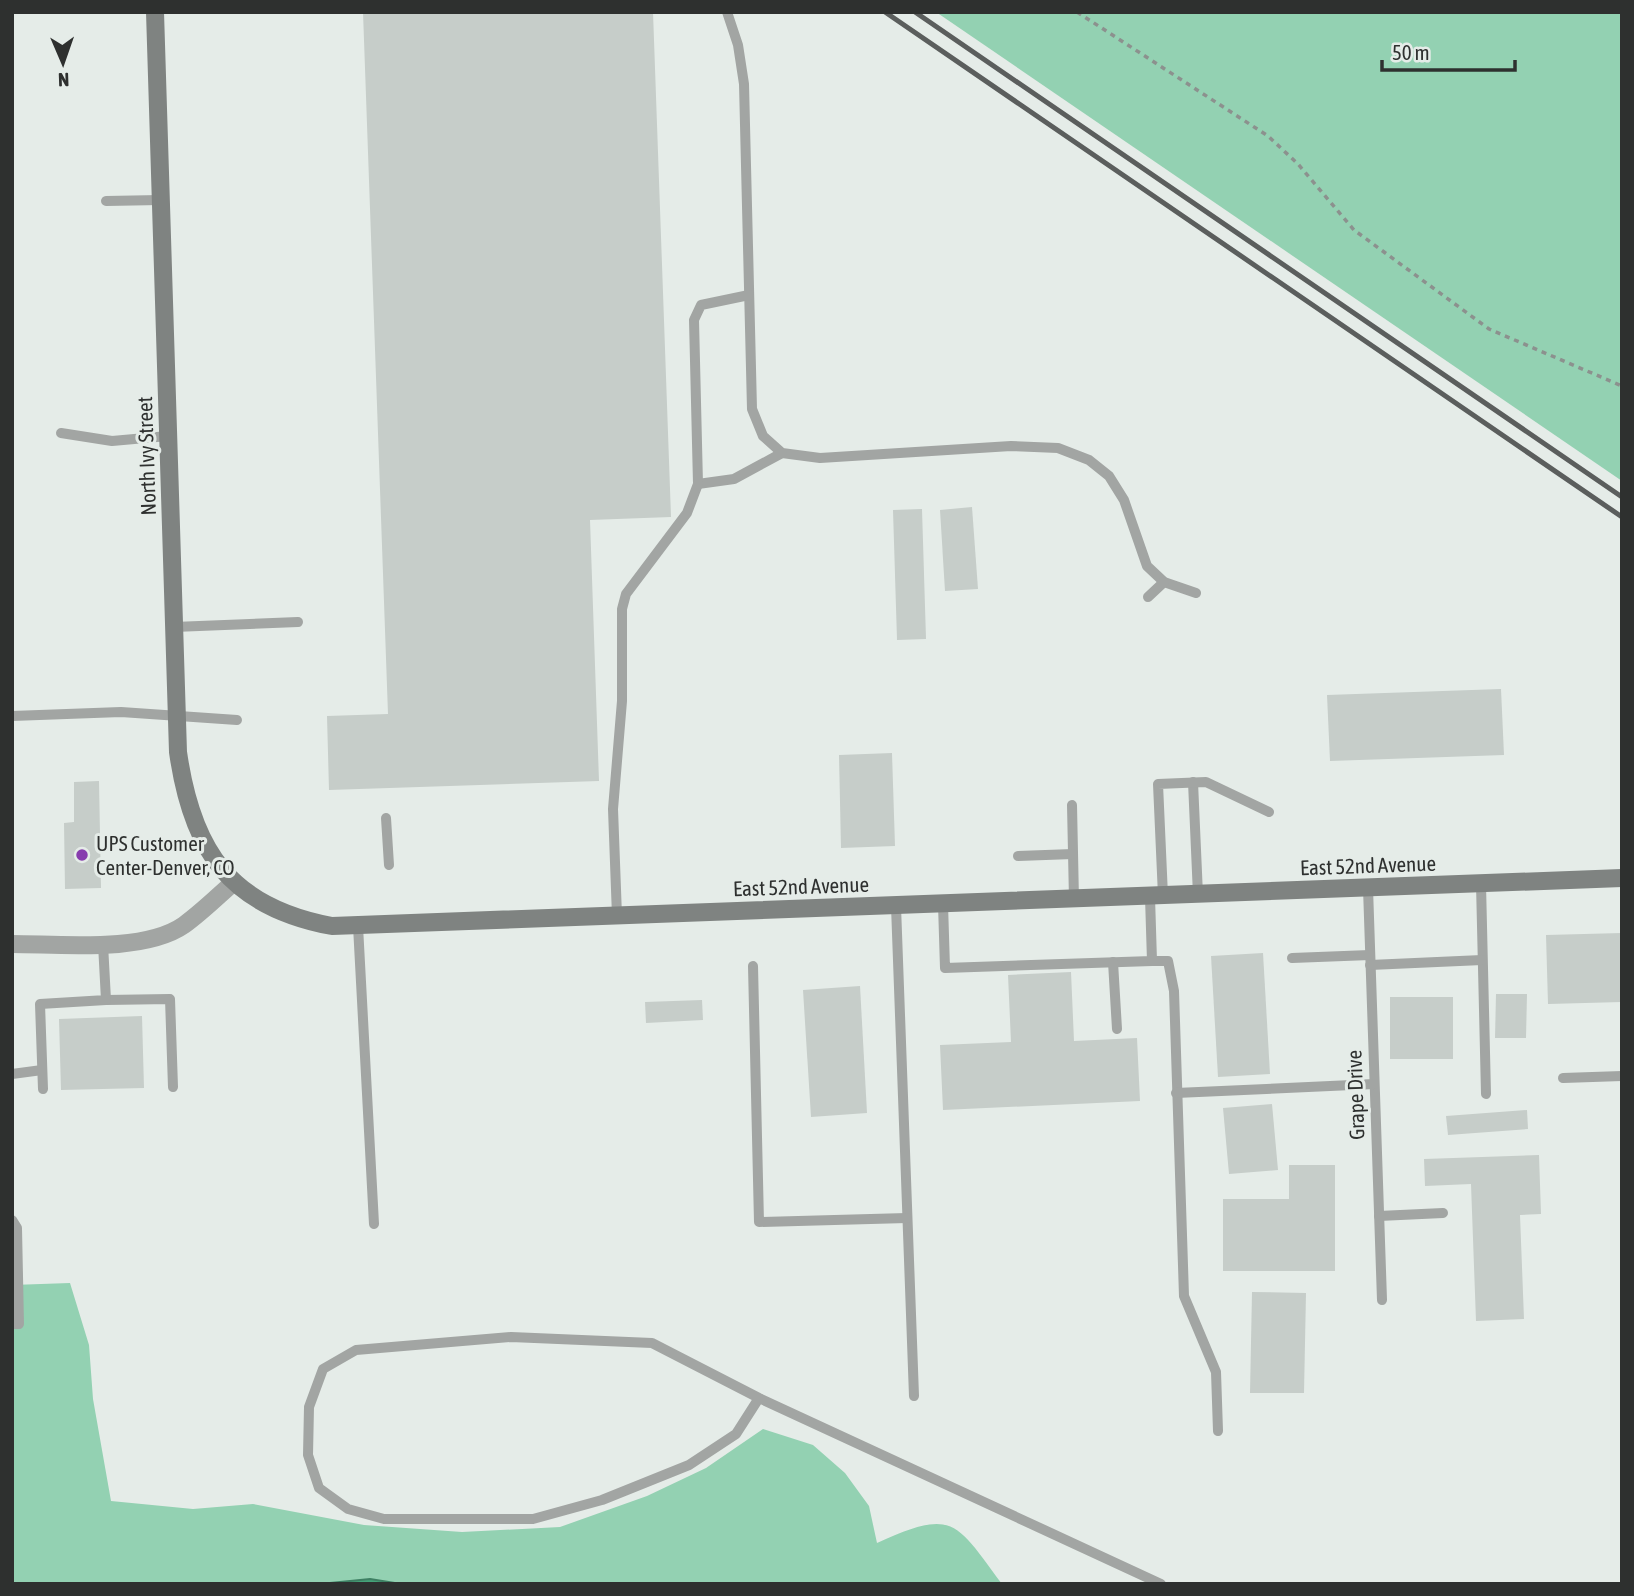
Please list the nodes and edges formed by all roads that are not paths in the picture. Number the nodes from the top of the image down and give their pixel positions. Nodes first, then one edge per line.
1 (155, 12) edge
2 (727, 12) edge
3 (160, 200) junction
4 (106, 201) dead end
5 (749, 295) junction
6 (61, 433) dead end
7 (168, 436) junction
8 (782, 453) junction
9 (698, 484) junction
10 (1164, 582) junction
11 (1196, 593) dead end
12 (1149, 597) dead end
13 (298, 622) dead end
14 (174, 627) junction
15 (12, 716) edge
16 (177, 718) junction
17 (237, 720) dead end
18 (1193, 782) junction
19 (1072, 805) dead end
20 (1269, 812) dead end
21 (386, 818) dead end
22 (1073, 854) junction
23 (1018, 856) dead end
24 (389, 865) dead end
25 (1622, 878) edge
26 (234, 882) junction
27 (1481, 884) junction
28 (1368, 888) junction
29 (1198, 895) junction
30 (1156, 896) junction
31 (1074, 900) junction
32 (943, 904) junction
33 (896, 906) junction
34 (617, 916) junction
35 (358, 926) junction
36 (12, 944) edge
37 (103, 944) junction
38 (1292, 958) dead end
39 (1370, 960) junction
40 (1482, 960) junction
41 (1152, 961) junction
42 (1113, 962) junction
43 (753, 966) dead end
44 (106, 1000) junction
45 (1117, 1029) dead end
46 (42, 1070) junction
47 (12, 1074) edge
48 (1622, 1076) edge
49 (1563, 1078) dead end
50 (1374, 1084) junction
51 (173, 1087) dead end
52 (43, 1089) dead end
53 (1176, 1093) junction
54 (1486, 1094) dead end
55 (1443, 1213) dead end
56 (1379, 1216) junction
57 (907, 1218) junction
58 (12, 1220) edge
59 (374, 1224) dead end
60 (1382, 1300) dead end
61 (12, 1324) edge
62 (914, 1396) dead end
63 (760, 1398) junction
64 (1218, 1431) dead end
65 (1161, 1584) edge

1 - 3 street, North Ivy Street
2 - 5 lane
3 - 4 lane
3 - 7 street, North Ivy Street
5 - 8 lane
5 - 9 lane
6 - 7 lane
7 - 14 street, North Ivy Street
8 - 9 lane
8 - 10 lane
9 - 34 lane
10 - 11 lane
10 - 12 lane
13 - 14 lane
14 - 16 street, North Ivy Street
15 - 16 lane
16 - 17 lane
16 - 26 street, North Ivy Street
18 - 20 lane
18 - 29 lane
18 - 30 lane
19 - 22 lane
21 - 24 lane
22 - 23 lane
22 - 31 lane
25 - 27 street, East 52nd Avenue
26 - 35 street, East 52nd Avenue
26 - 37 street
27 - 28 street, East 52nd Avenue
27 - 40 lane
28 - 29 street, East 52nd Avenue
28 - 39 lane, Grape Drive
29 - 30 street, East 52nd Avenue
30 - 31 street, East 52nd Avenue
30 - 41 lane
31 - 32 street, East 52nd Avenue
32 - 33 street, East 52nd Avenue
32 - 42 lane
33 - 34 street, East 52nd Avenue
33 - 57 lane
34 - 35 street, East 52nd Avenue
35 - 59 lane
36 - 37 street
37 - 44 lane
38 - 39 lane
39 - 40 lane
39 - 50 lane, Grape Drive
40 - 54 lane
41 - 42 lane
41 - 53 lane
42 - 45 lane
43 - 57 lane
44 - 46 lane
44 - 51 lane
46 - 47 lane
46 - 52 lane
48 - 49 lane
50 - 53 lane
50 - 56 lane, Grape Drive
53 - 64 lane
55 - 56 lane
56 - 60 lane, Grape Drive
57 - 62 lane
58 - 61 lane
63 - 63 lane
63 - 65 lane

